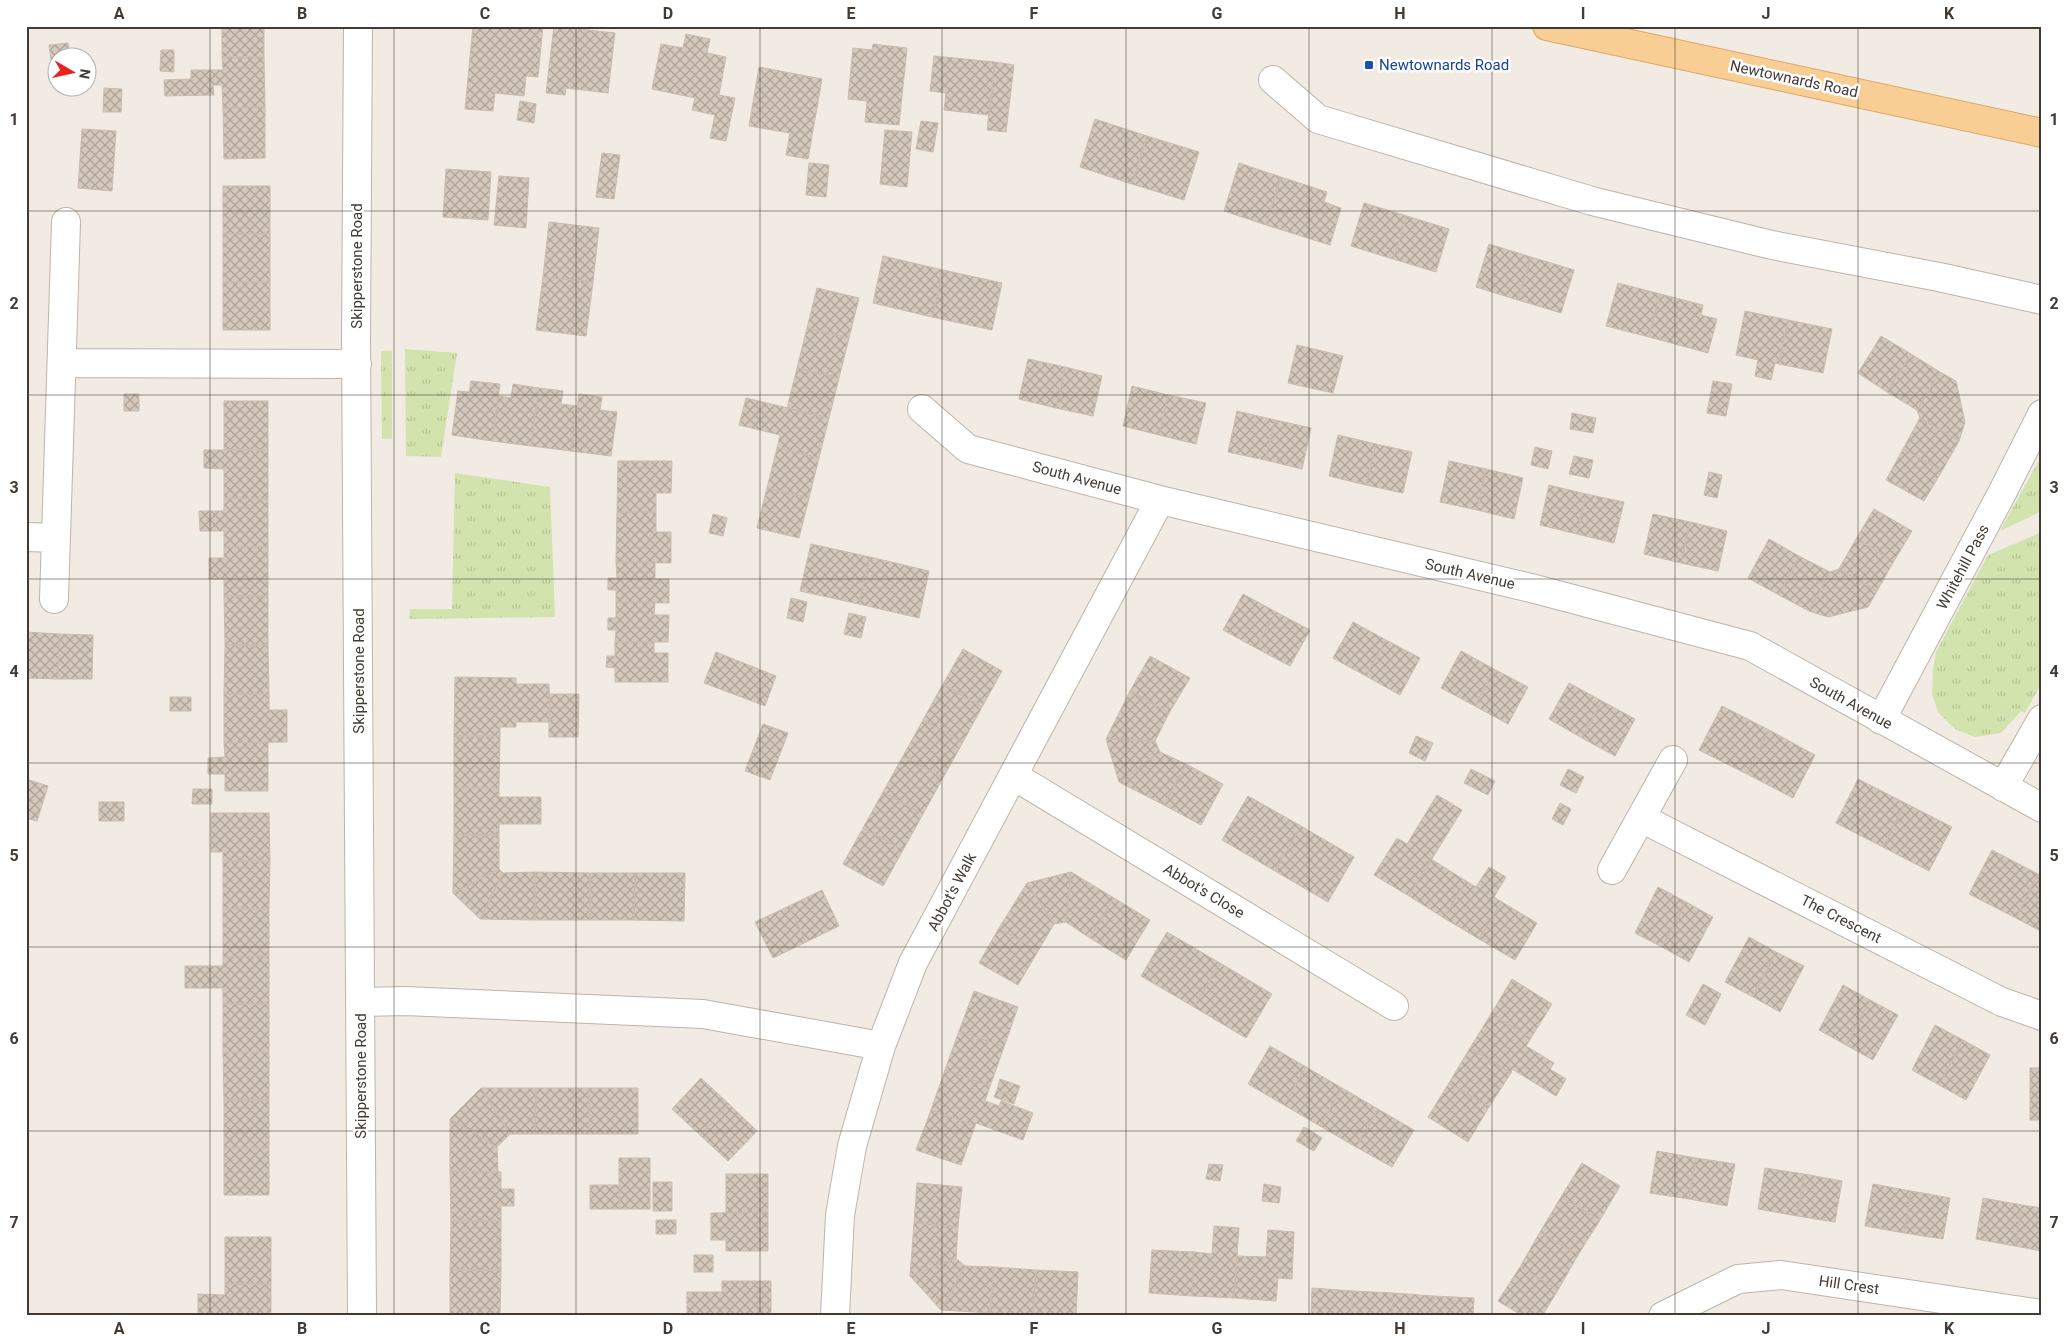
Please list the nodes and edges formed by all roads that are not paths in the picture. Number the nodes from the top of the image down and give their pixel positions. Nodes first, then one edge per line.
1 (358, 26) edge
2 (1547, 26) edge
3 (1273, 80) dead end
4 (2042, 133) edge
5 (66, 222) dead end
6 (2042, 300) edge
7 (62, 363) junction
8 (357, 364) junction
9 (922, 409) dead end
10 (2042, 414) edge
11 (1160, 500) junction
12 (26, 537) edge
13 (56, 538) junction
14 (54, 599) dead end
15 (2042, 719) edge
16 (1881, 720) junction
17 (1673, 760) dead end
18 (1014, 776) junction
19 (2002, 787) junction
20 (2042, 808) edge
21 (1641, 818) junction
22 (1612, 870) dead end
23 (361, 1002) junction
24 (1394, 1006) dead end
25 (2042, 1016) edge
26 (881, 1046) junction
27 (2042, 1314) edge
28 (362, 1316) edge
29 (835, 1316) edge
30 (1663, 1316) edge

1 - 8 street, Skipperstone Road
2 - 4 main road, Newtownards Road
3 - 6 street
5 - 7 street
7 - 8 street
7 - 13 street
8 - 23 street, Skipperstone Road
9 - 11 street, South Avenue
10 - 16 street, Whitehill Pass
11 - 16 street, South Avenue
11 - 18 street, Abbot's Walk
12 - 13 street
13 - 14 street
15 - 19 street
16 - 19 street, South Avenue
17 - 21 street
18 - 24 street, Abbot's Close
18 - 26 street, Abbot's Walk
19 - 20 street, South Avenue
21 - 22 street
21 - 25 street, The Crescent
23 - 26 street
23 - 28 street, Skipperstone Road
26 - 29 street, Abbot's Walk
27 - 30 street, Hill Crest

